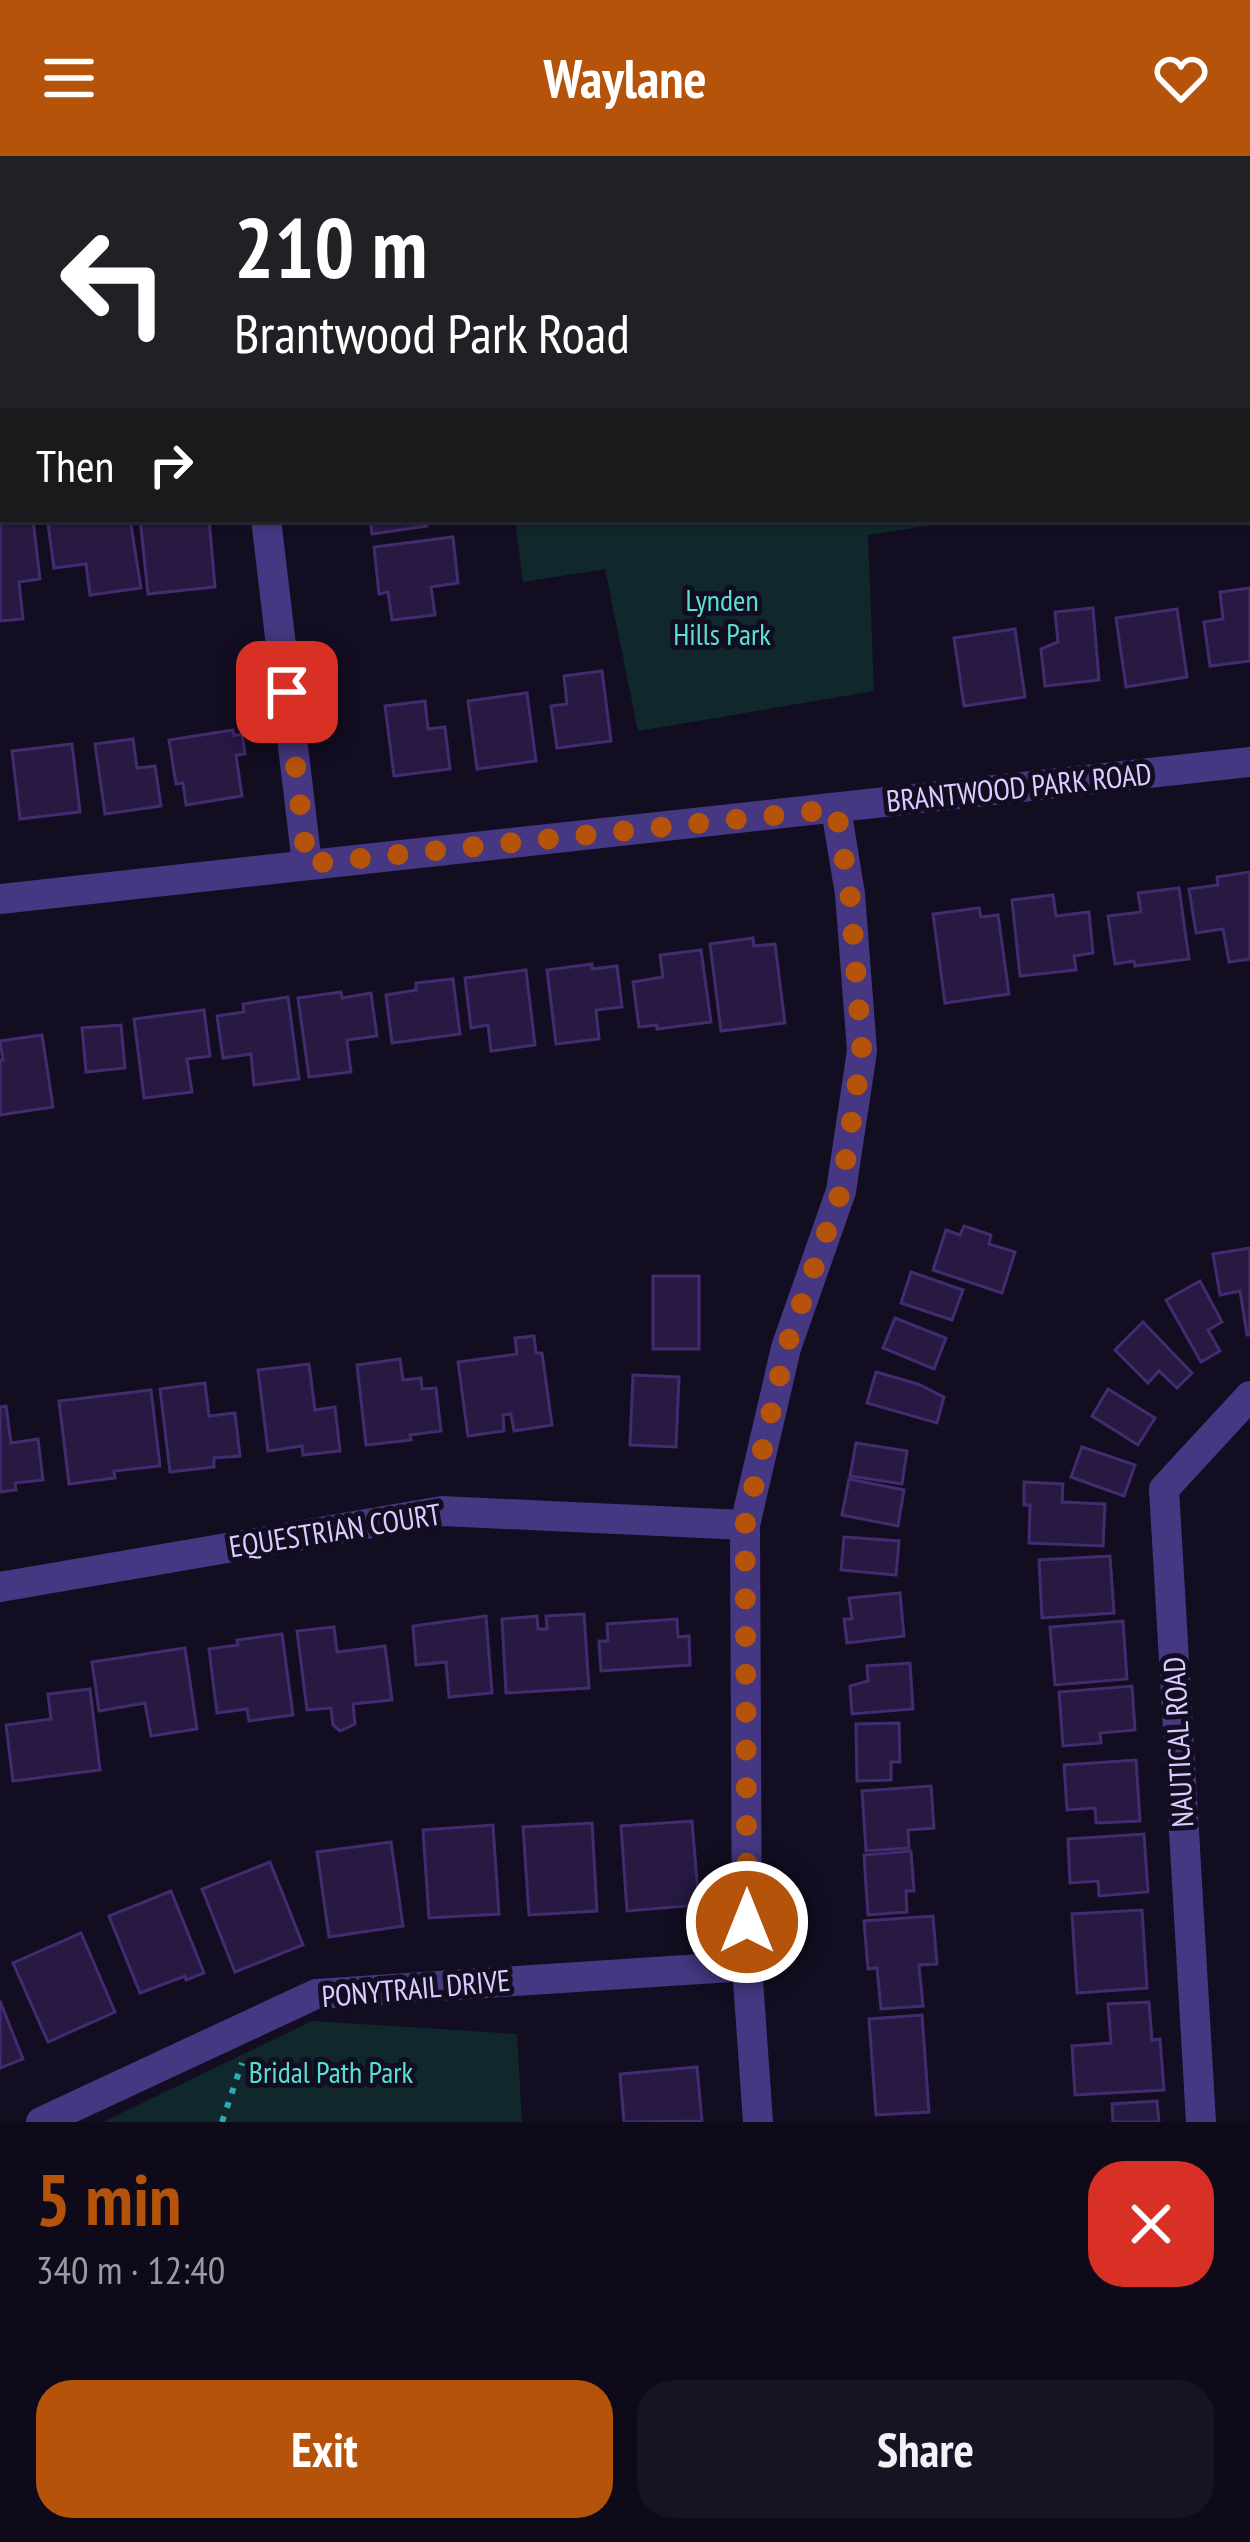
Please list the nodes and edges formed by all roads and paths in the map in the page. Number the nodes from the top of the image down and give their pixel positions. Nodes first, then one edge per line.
1 (266, 522) edge
2 (1250, 762) edge
3 (836, 809) junction
4 (307, 864) junction
5 (0, 899) edge
6 (1250, 1396) edge
7 (745, 1525) junction
8 (0, 1587) edge
9 (747, 1966) junction
10 (256, 2022) junction
11 (41, 2122) edge
12 (222, 2122) edge
13 (758, 2122) edge
14 (1201, 2122) edge

1 - 4 street
2 - 3 street, BRANTWOOD PARK ROAD
3 - 4 street, BRANTWOOD PARK ROAD
3 - 7 street
4 - 5 street, BRANTWOOD PARK ROAD
6 - 14 street, NAUTICAL ROAD
7 - 8 street, EQUESTRIAN COURT
7 - 9 street
9 - 10 street, PONYTRAIL DRIVE
9 - 13 street
10 - 11 street, PONYTRAIL DRIVE
10 - 12 path

